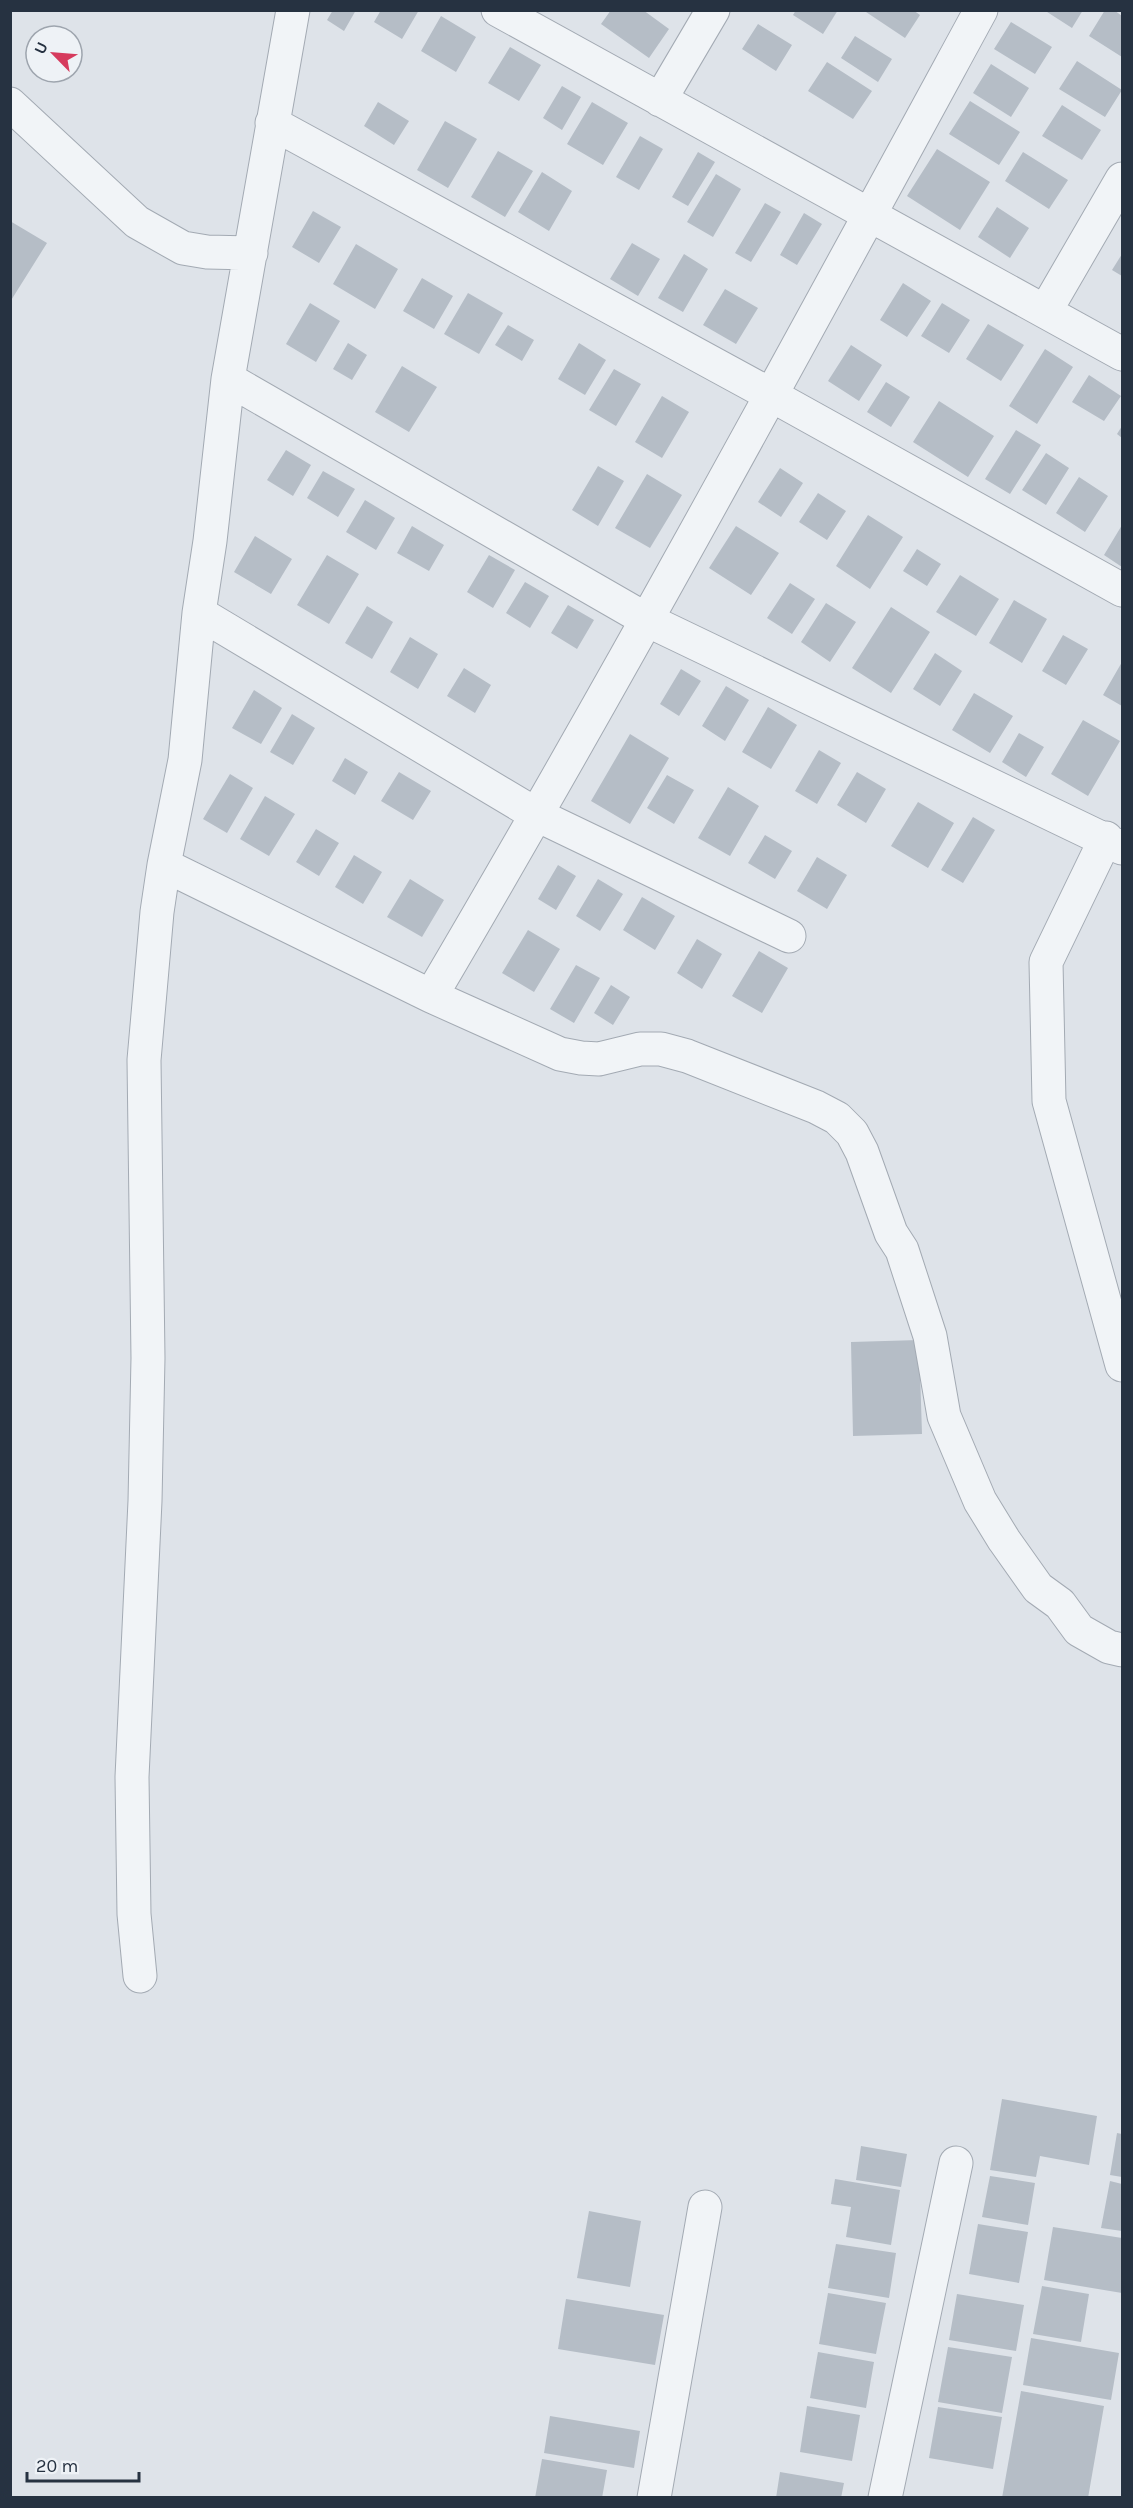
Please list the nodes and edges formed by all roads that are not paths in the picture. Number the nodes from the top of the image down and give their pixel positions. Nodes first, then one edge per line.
1 (293, 10) edge
2 (498, 10) edge
3 (713, 10) edge
4 (981, 10) edge
5 (660, 100) junction
6 (10, 104) edge
7 (272, 123) junction
8 (1122, 179) edge
9 (870, 216) junction
10 (251, 252) junction
11 (1046, 310) junction
12 (1122, 354) edge
13 (228, 379) junction
14 (771, 395) junction
15 (1122, 591) edge
16 (199, 613) junction
17 (647, 620) junction
18 (537, 815) junction
19 (1114, 843) edge
20 (164, 865) junction
21 (789, 936) dead end
22 (431, 996) junction
23 (1122, 1365) edge
24 (1122, 1650) edge
25 (141, 1976) dead end
26 (956, 2163) dead end
27 (705, 2208) dead end
28 (654, 2498) edge
29 (885, 2498) edge

1 - 7 street
2 - 5 street
3 - 5 street
4 - 9 street
5 - 9 street
6 - 10 street
7 - 10 street
7 - 14 street
8 - 11 street
9 - 11 street
9 - 14 street
10 - 13 street
11 - 12 street
13 - 16 street
13 - 17 street
14 - 15 street
14 - 17 street
16 - 18 street
16 - 20 street
17 - 18 street
17 - 19 street
18 - 21 street
18 - 22 street
19 - 23 street
20 - 22 street
20 - 25 street
22 - 24 street
26 - 29 street
27 - 28 street

